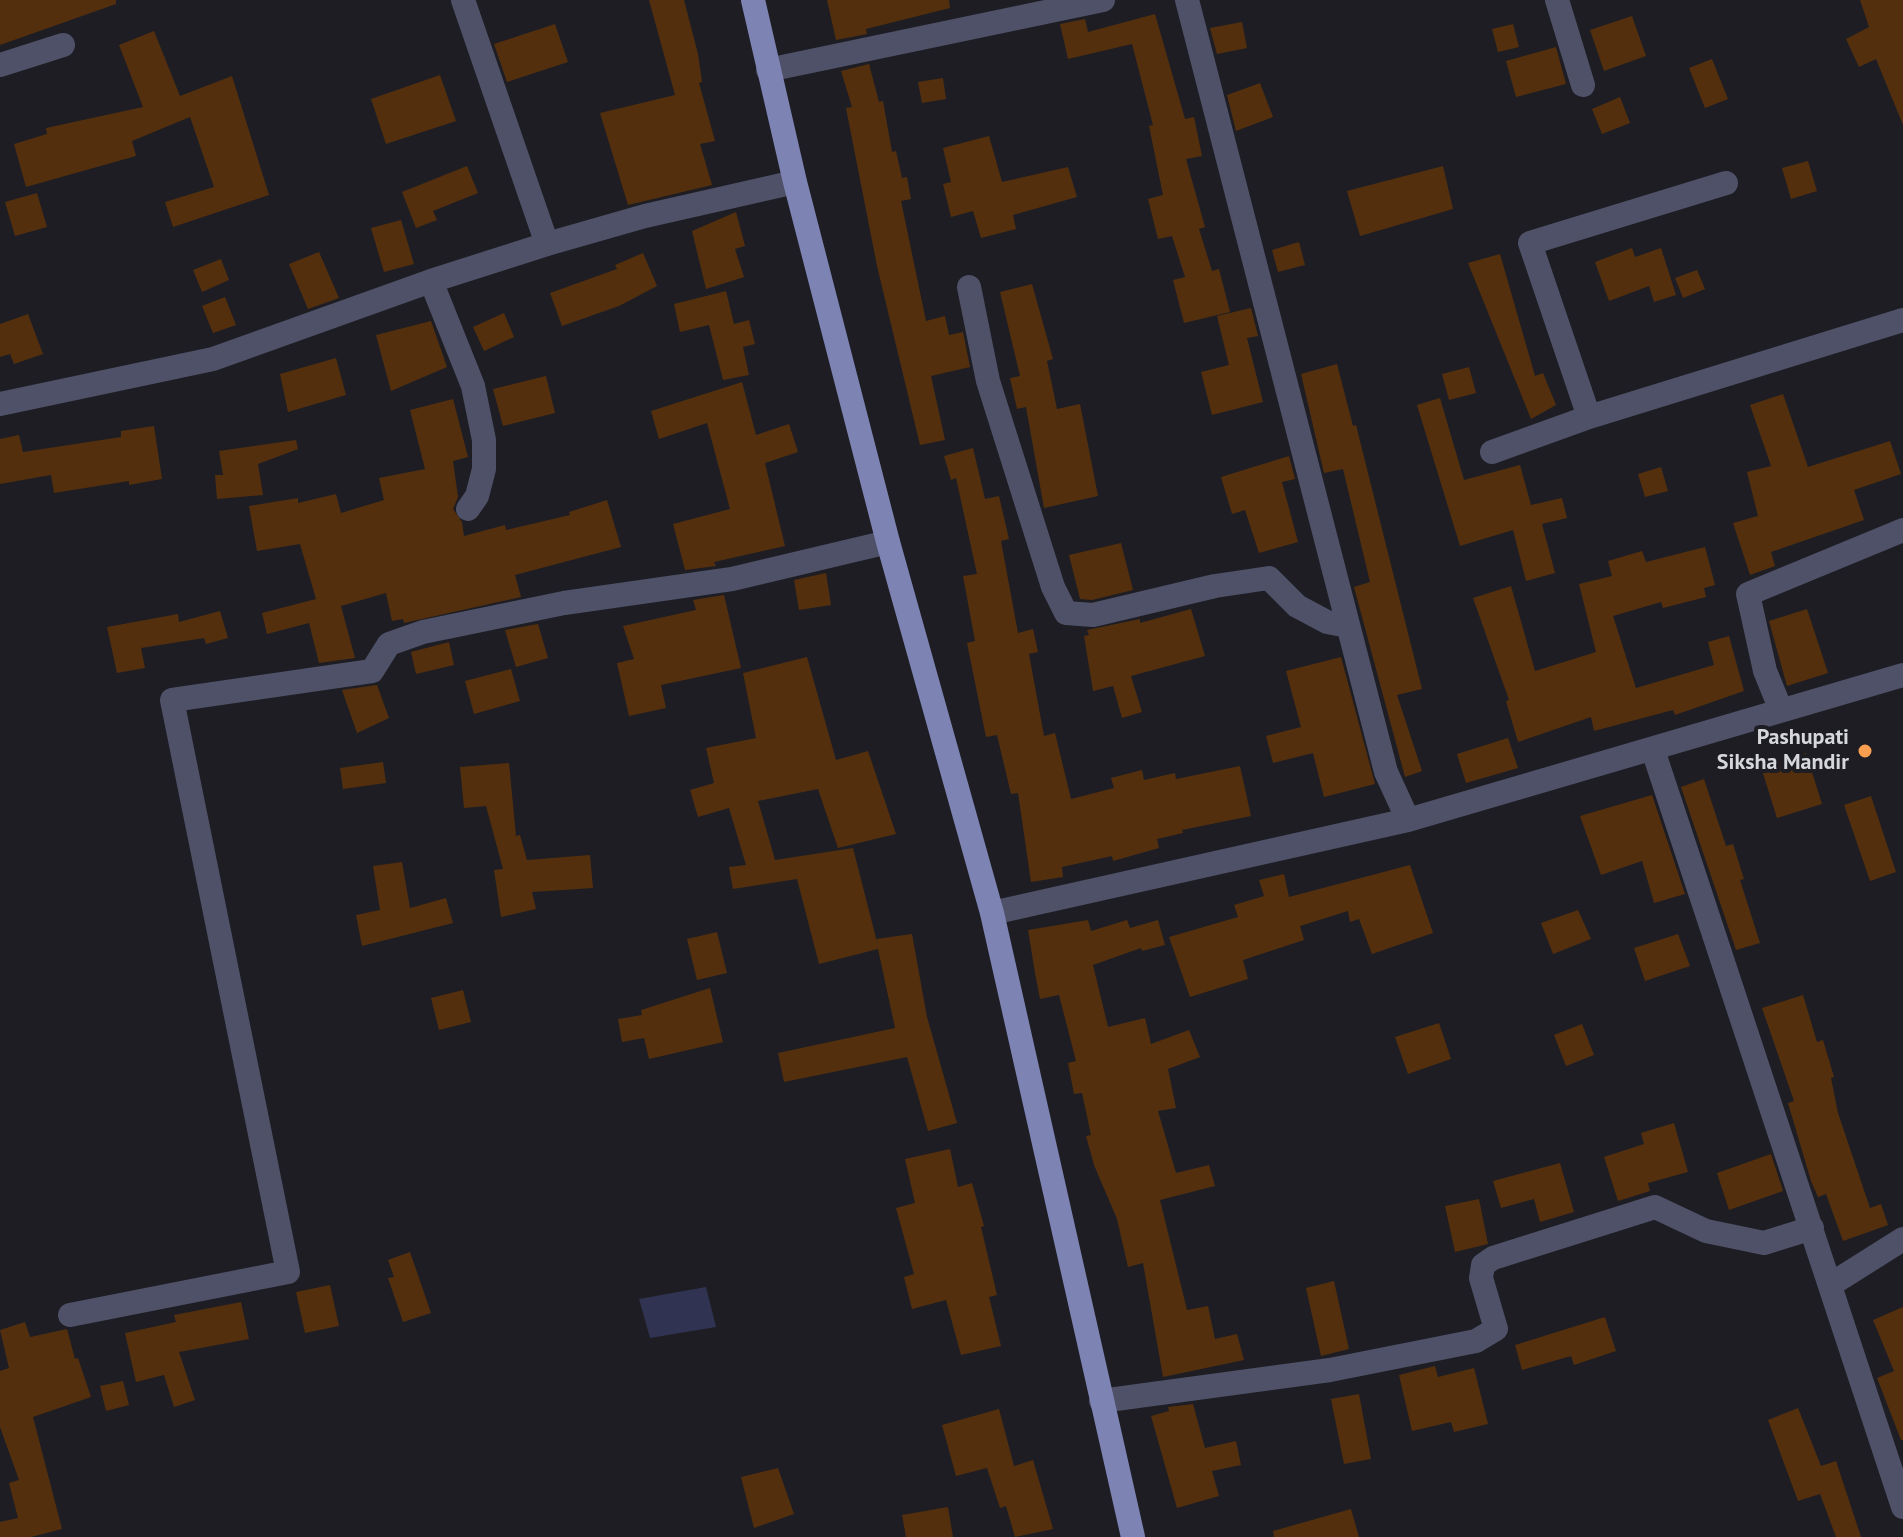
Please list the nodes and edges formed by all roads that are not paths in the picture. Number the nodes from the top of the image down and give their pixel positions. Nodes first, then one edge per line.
1 (463, 0) edge
2 (753, 0) edge
3 (1103, 0) edge
4 (1187, 0) edge
5 (1557, 0) edge
6 (63, 45) dead end
7 (0, 65) edge
8 (768, 70) junction
9 (1583, 85) dead end
10 (795, 182) junction
11 (1726, 183) dead end
12 (547, 244) junction
13 (431, 281) junction
14 (969, 287) dead end
15 (1903, 320) edge
16 (0, 404) edge
17 (1589, 417) junction
18 (1492, 452) dead end
19 (468, 509) dead end
20 (1903, 530) edge
21 (888, 542) junction
22 (1348, 626) junction
23 (1903, 675) edge
24 (1781, 710) junction
25 (1653, 750) junction
26 (1408, 820) junction
27 (992, 913) junction
28 (1812, 1228) junction
29 (1903, 1239) edge
30 (1830, 1285) junction
31 (70, 1315) dead end
32 (1101, 1401) junction
33 (1903, 1507) edge
34 (1133, 1537) edge

1 - 12 street
2 - 8 main road
3 - 8 street
4 - 22 street
5 - 9 street
6 - 7 street
8 - 10 main road
10 - 12 street
10 - 21 main road
11 - 17 street
12 - 13 street
13 - 16 street
13 - 19 street
14 - 22 street
15 - 17 street
17 - 18 street
20 - 24 street
21 - 27 main road
21 - 31 street
22 - 26 street
23 - 24 street
24 - 25 street
25 - 26 street
25 - 28 street
26 - 27 street
27 - 32 main road
28 - 30 street
28 - 32 street
29 - 30 street
30 - 33 street
32 - 34 main road

